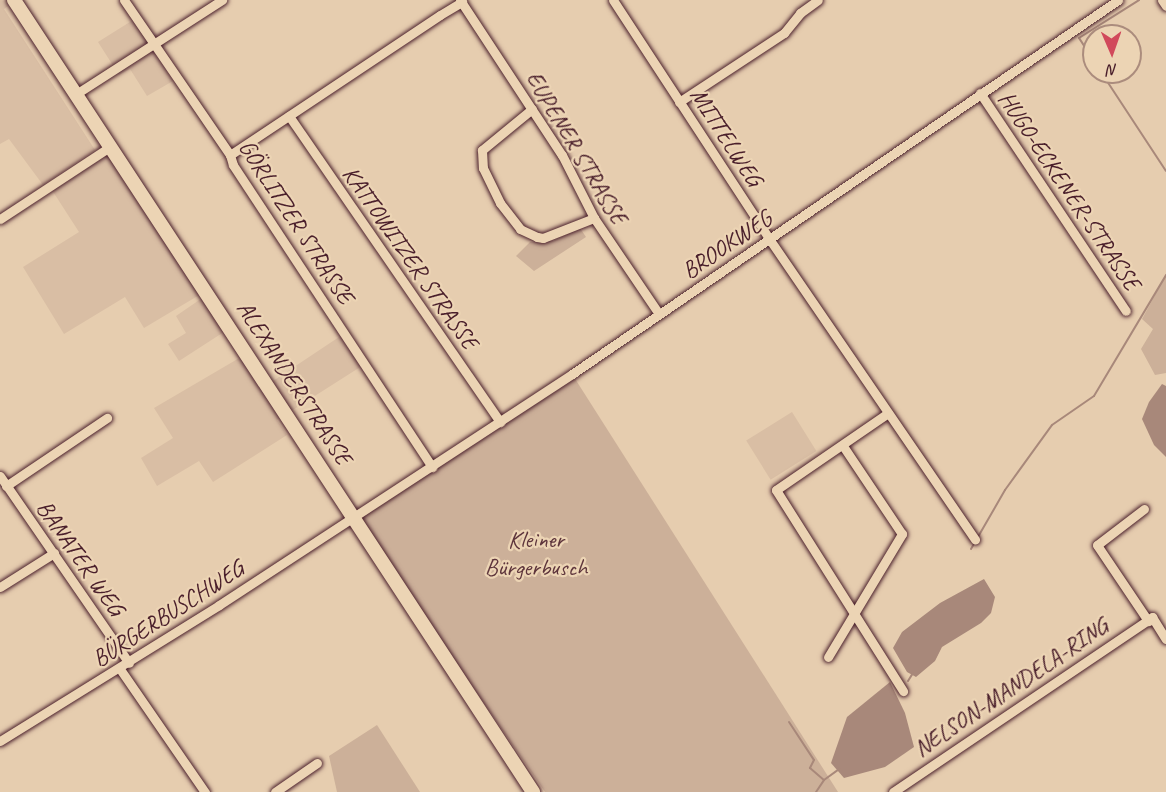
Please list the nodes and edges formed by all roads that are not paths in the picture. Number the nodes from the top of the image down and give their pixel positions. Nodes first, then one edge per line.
1 (14, 0) edge
2 (124, 0) edge
3 (222, 0) edge
4 (613, 0) edge
5 (818, 0) edge
6 (1118, 0) edge
7 (1161, 0) edge
8 (461, 1) edge
9 (1166, 6) edge
10 (154, 46) junction
11 (980, 93) junction
12 (76, 94) junction
13 (679, 102) junction
14 (532, 109) junction
15 (289, 116) junction
16 (111, 146) junction
17 (230, 155) junction
18 (594, 218) junction
19 (0, 219) edge
20 (770, 240) junction
21 (1126, 311) dead end
22 (659, 315) junction
23 (888, 413) junction
24 (106, 418) dead end
25 (500, 422) junction
26 (843, 446) junction
27 (432, 467) junction
28 (0, 476) edge
29 (6, 486) junction
30 (1144, 509) dead end
31 (356, 517) junction
32 (975, 538) dead end
33 (54, 554) junction
34 (0, 587) edge
35 (855, 614) junction
36 (1150, 619) junction
37 (1166, 639) edge
38 (828, 657) dead end
39 (129, 663) junction
40 (120, 669) junction
41 (903, 691) dead end
42 (0, 741) edge
43 (317, 763) dead end
44 (205, 792) edge
45 (275, 792) edge
46 (533, 792) edge
47 (893, 792) edge

1 - 12 main road, ALEXANDERSTRASSE
2 - 10 street, GÖRLITZER STRASSE
3 - 10 street
4 - 13 street, MITTELWEG
5 - 13 street
6 - 11 street, BROOKWEG
7 - 9 street
8 - 14 street, EUPENER STRASSE
8 - 15 street
10 - 12 street
10 - 17 street, GÖRLITZER STRASSE
11 - 20 street, BROOKWEG
11 - 21 street, HUGO-ECKENER-STRASSE
12 - 16 main road, ALEXANDERSTRASSE
13 - 20 street, MITTELWEG
14 - 18 street, EUPENER STRASSE
14 - 18 street
15 - 17 street
15 - 25 street, KATTOWITZER STRASSE
16 - 19 street
16 - 31 main road, ALEXANDERSTRASSE
17 - 27 street, GÖRLITZER STRASSE
18 - 22 street, EUPENER STRASSE
20 - 22 street, BROOKWEG
20 - 23 street, MITTELWEG
22 - 25 street, BROOKWEG
23 - 26 street
23 - 32 street, MITTELWEG
24 - 29 street
25 - 27 street, BROOKWEG
26 - 35 street
26 - 35 street
27 - 31 street, BROOKWEG
28 - 29 street, BANATER WEG
29 - 33 street, BANATER WEG
30 - 36 street
31 - 39 street, BÜRGERBUSCHWEG
31 - 46 main road, ALEXANDERSTRASSE
33 - 34 street
33 - 39 street, BANATER WEG
35 - 38 street
35 - 41 street
36 - 37 street
36 - 47 street, NELSON-MANDELA-RING
39 - 40 street, BÜRGERBUSCHWEG
40 - 42 street, BÜRGERBUSCHWEG
40 - 44 street
43 - 45 street

